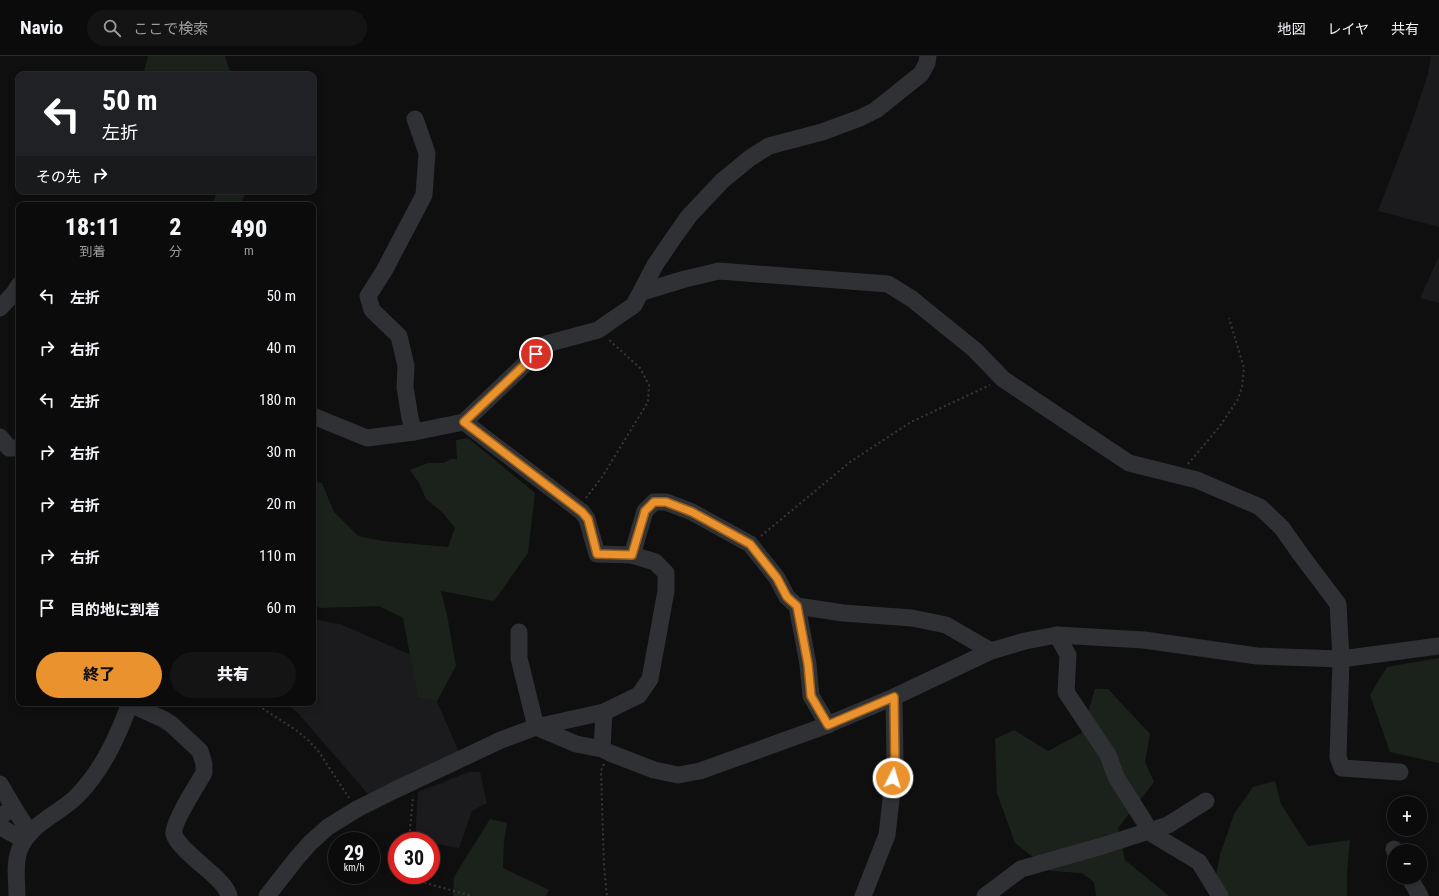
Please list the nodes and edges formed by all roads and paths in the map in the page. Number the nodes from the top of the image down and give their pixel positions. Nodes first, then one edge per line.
1 (928, 56) edge
2 (415, 119) dead end
3 (16, 290) edge
4 (642, 292) junction
5 (0, 308) edge
6 (1229, 318) dead end
7 (598, 330) junction
8 (1003, 379) junction
9 (316, 417) edge
10 (464, 422) junction
11 (414, 432) junction
12 (1178, 475) junction
13 (578, 508) junction
14 (750, 544) junction
15 (632, 555) junction
16 (797, 606) junction
17 (520, 632) dead end
18 (1057, 636) junction
19 (1439, 646) edge
20 (991, 651) junction
21 (1340, 659) junction
22 (894, 697) junction
23 (129, 706) edge
24 (134, 706) edge
25 (259, 706) edge
26 (604, 712) junction
27 (828, 725) junction
28 (536, 727) junction
29 (606, 751) junction
30 (1400, 772) dead end
31 (414, 782) junction
32 (0, 784) edge
33 (1206, 800) dead end
34 (14, 808) junction
35 (357, 809) junction
36 (0, 816) edge
37 (0, 828) edge
38 (410, 832) edge
39 (1149, 832) junction
40 (27, 837) junction
41 (429, 884) edge
42 (1413, 884) edge
43 (17, 896) edge
44 (229, 896) edge
45 (267, 896) edge
46 (472, 896) edge
47 (607, 896) edge
48 (863, 896) edge
49 (985, 896) edge
50 (1220, 896) edge
51 (1420, 896) edge

1 - 4 street
2 - 11 street
3 - 5 street
4 - 7 street
4 - 8 street
6 - 12 path
7 - 10 street
7 - 13 path
8 - 12 street
8 - 14 path
9 - 11 street
10 - 11 street
10 - 13 street
12 - 21 street
13 - 15 street
14 - 15 street
14 - 16 street
15 - 26 street
16 - 20 street
16 - 27 street
17 - 28 street
18 - 20 street
18 - 21 street
18 - 39 street
19 - 21 street
20 - 22 street
21 - 30 street
22 - 27 street
22 - 48 street
23 - 40 street
24 - 44 street
25 - 35 path
26 - 28 street
26 - 29 street
27 - 29 street
28 - 29 street
28 - 31 street
29 - 47 path
31 - 35 street
31 - 38 path
32 - 34 street
33 - 39 street
34 - 36 street
34 - 40 street
35 - 45 street
37 - 40 street
39 - 49 street
39 - 50 street
40 - 43 street
41 - 46 path
42 - 51 street

